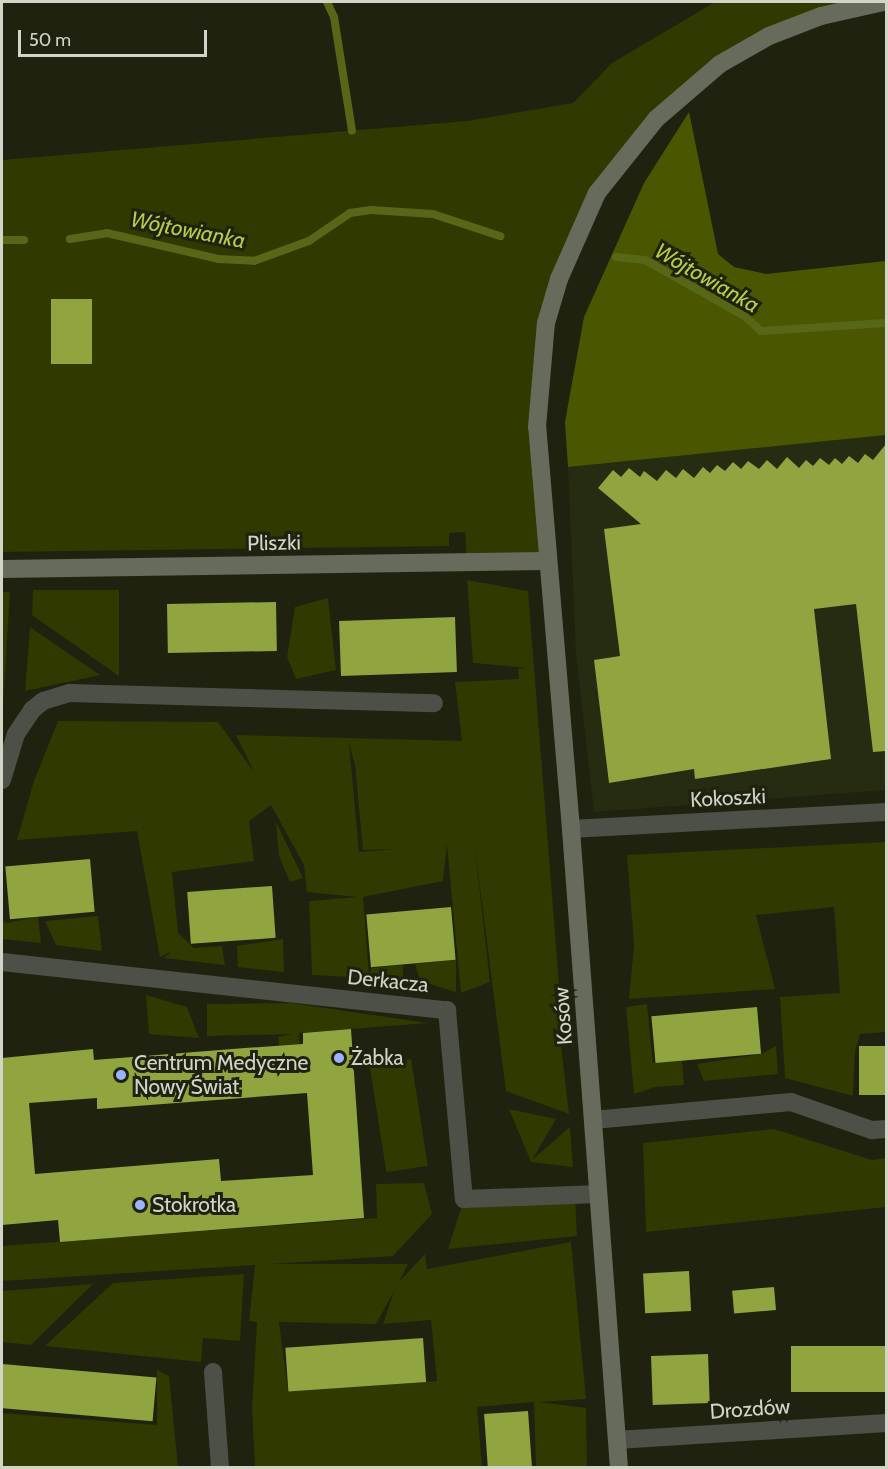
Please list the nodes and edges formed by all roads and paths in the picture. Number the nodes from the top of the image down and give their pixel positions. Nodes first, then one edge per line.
1 (883, 2) edge
2 (547, 561) junction
3 (2, 569) edge
4 (434, 703) dead end
5 (2, 780) edge
6 (886, 812) edge
7 (571, 829) junction
8 (2, 962) edge
9 (593, 1120) junction
10 (886, 1129) edge
11 (598, 1194) junction
12 (213, 1372) dead end
13 (886, 1423) edge
14 (617, 1440) junction
15 (220, 1467) edge
16 (619, 1467) edge

1 - 2 street, Kosów
2 - 3 street, Pliszki
2 - 7 street, Kosów
4 - 5 street
6 - 7 street, Kokoszki
7 - 9 street, Kosów
8 - 11 street, Derkacza
9 - 10 street
9 - 11 street, Kosów
11 - 14 street, Kosów
12 - 15 street
13 - 14 street, Drozdów
14 - 16 street, Kosów

